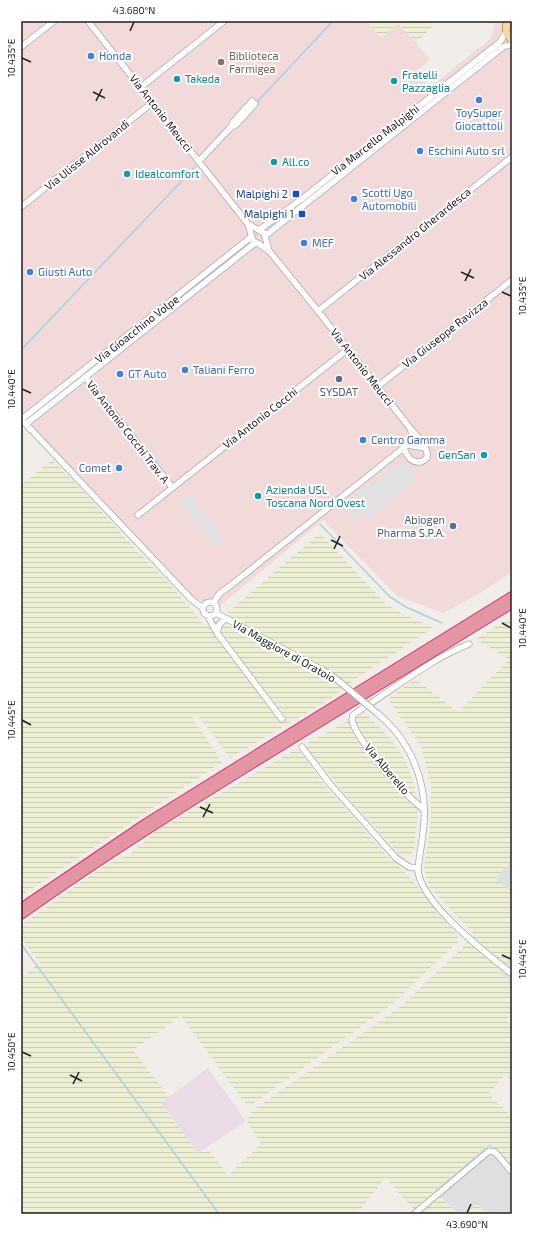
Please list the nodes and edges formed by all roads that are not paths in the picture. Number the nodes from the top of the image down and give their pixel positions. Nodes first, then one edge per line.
1 (54, 21) edge
2 (88, 21) edge
3 (224, 21) edge
4 (507, 21) edge
5 (506, 32) junction
6 (512, 42) edge
7 (21, 47) edge
8 (141, 87) junction
9 (153, 102) junction
10 (230, 128) junction
11 (512, 157) edge
12 (199, 161) junction
13 (21, 208) edge
14 (248, 224) junction
15 (259, 230) junction
16 (251, 236) junction
17 (265, 237) junction
18 (257, 243) junction
19 (270, 252) junction
20 (512, 280) edge
21 (318, 311) junction
22 (348, 349) junction
23 (85, 377) junction
24 (377, 387) junction
25 (21, 419) edge
26 (26, 424) junction
27 (410, 428) junction
28 (406, 447) junction
29 (426, 448) junction
30 (172, 487) junction
31 (138, 515) dead end
32 (512, 596) edge
33 (214, 602) junction
34 (512, 604) edge
35 (203, 608) junction
36 (512, 609) edge
37 (216, 613) junction
38 (210, 616) junction
39 (225, 619) junction
40 (476, 626) junction
41 (217, 633) junction
42 (469, 644) dead end
43 (356, 696) junction
44 (371, 703) dead end
45 (364, 708) dead end
46 (282, 719) dead end
47 (302, 747) dead end
48 (424, 810) junction
49 (418, 868) junction
50 (21, 908) edge
51 (21, 915) edge
52 (512, 974) edge
53 (512, 1172) edge
54 (414, 1214) edge

1 - 7 street
2 - 8 street, Via Antonio Meucci
3 - 8 street
4 - 5 main road
5 - 6 main road
5 - 15 street, Via Marcello Malpighi
6 - 17 street, Via Marcello Malpighi
8 - 9 street, Via Antonio Meucci
9 - 12 street, Via Antonio Meucci
9 - 13 street, Via Ulisse Aldrovandi
10 - 10 street
10 - 12 street
11 - 21 street, Via Alessandro Gherardesca
12 - 14 street, Via Antonio Meucci
14 - 15 street, Via Antonio Meucci
14 - 16 street, Via Antonio Meucci
15 - 16 street
15 - 17 street, Via Antonio Meucci
16 - 18 street, Via Antonio Meucci
16 - 25 street, Via Gioacchino Volpe
17 - 18 street
17 - 19 street, Via Antonio Meucci
18 - 19 street, Via Antonio Meucci
18 - 23 street, Via Gioacchino Volpe
19 - 21 street, Via Antonio Meucci
20 - 24 street, Via Giuseppe Ravizza
21 - 22 street, Via Antonio Meucci
22 - 24 street, Via Antonio Meucci
22 - 30 street, Via Antonio Cocchi
23 - 26 street, Via Gioacchino Volpe
23 - 30 street, Via Antonio Cocchi Trav. A
24 - 27 street, Via Antonio Meucci
25 - 26 street, Via Maggiore di Oratoio
26 - 35 street, Via Maggiore di Oratoio
27 - 28 street
27 - 29 street, Via Antonio Meucci
28 - 29 street
28 - 29 street
28 - 33 street
30 - 31 street, Via Antonio Cocchi
32 - 43 highway
33 - 35 street
33 - 37 street
34 - 40 highway
35 - 38 street, Via Maggiore di Oratoio
36 - 40 highway
37 - 38 street
37 - 39 street, Via Maggiore di Oratoio
38 - 41 street, Via Maggiore di Oratoio
39 - 41 street, Via Maggiore di Oratoio
39 - 48 street, Via Maggiore di Oratoio, bridge
40 - 43 highway
41 - 46 street, Via Maggiore di Oratoio
42 - 44 street
43 - 50 highway
43 - 51 highway
45 - 48 street, Via Alberello
47 - 49 street
48 - 49 street, Via Maggiore di Oratoio
49 - 52 street, Via Maggiore di Oratoio
53 - 54 street

